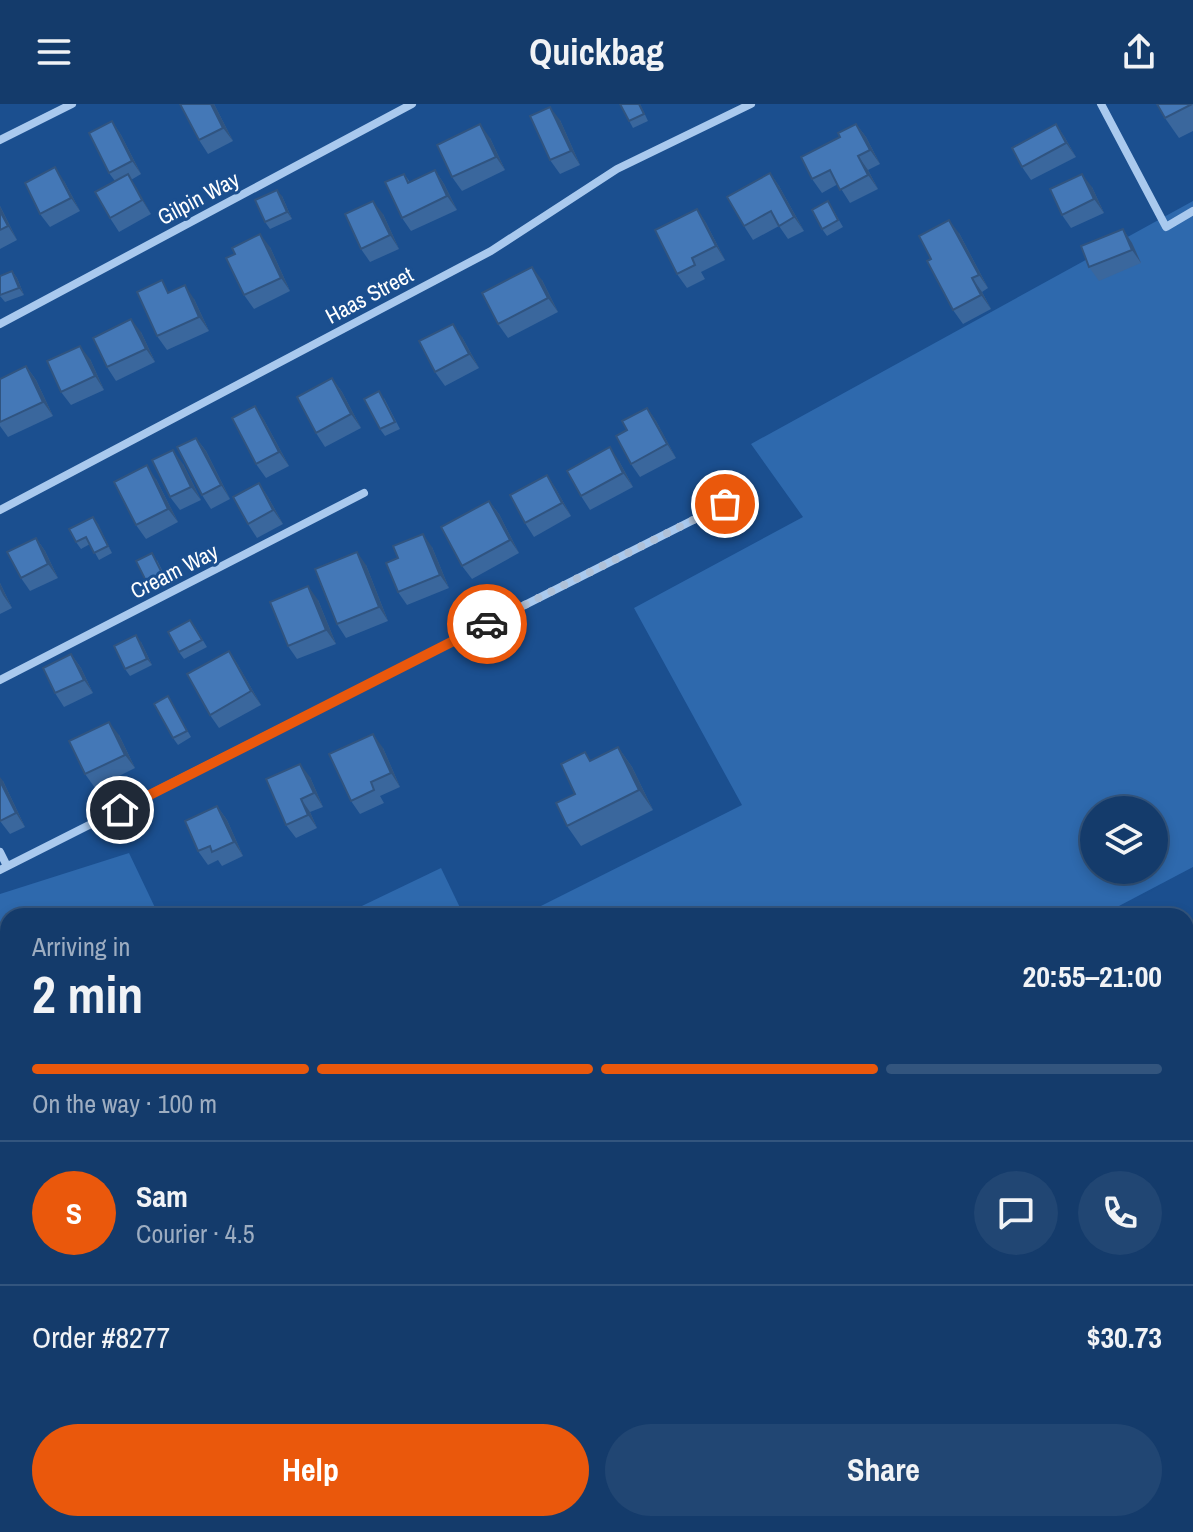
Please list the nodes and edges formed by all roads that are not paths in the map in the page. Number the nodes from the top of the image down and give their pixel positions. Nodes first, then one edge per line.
1 (72, 104) edge
2 (412, 104) edge
3 (751, 104) edge
4 (1101, 104) edge
5 (0, 140) edge
6 (1193, 211) edge
7 (0, 324) edge
8 (364, 493) dead end
9 (725, 504) dead end
10 (0, 510) edge
11 (0, 680) edge
12 (0, 852) edge
13 (4, 868) edge

1 - 5 street
2 - 7 street, Gilpin Way
3 - 10 street, Haas Street
4 - 6 street
8 - 11 street, Cream Way
9 - 13 street
12 - 13 street

